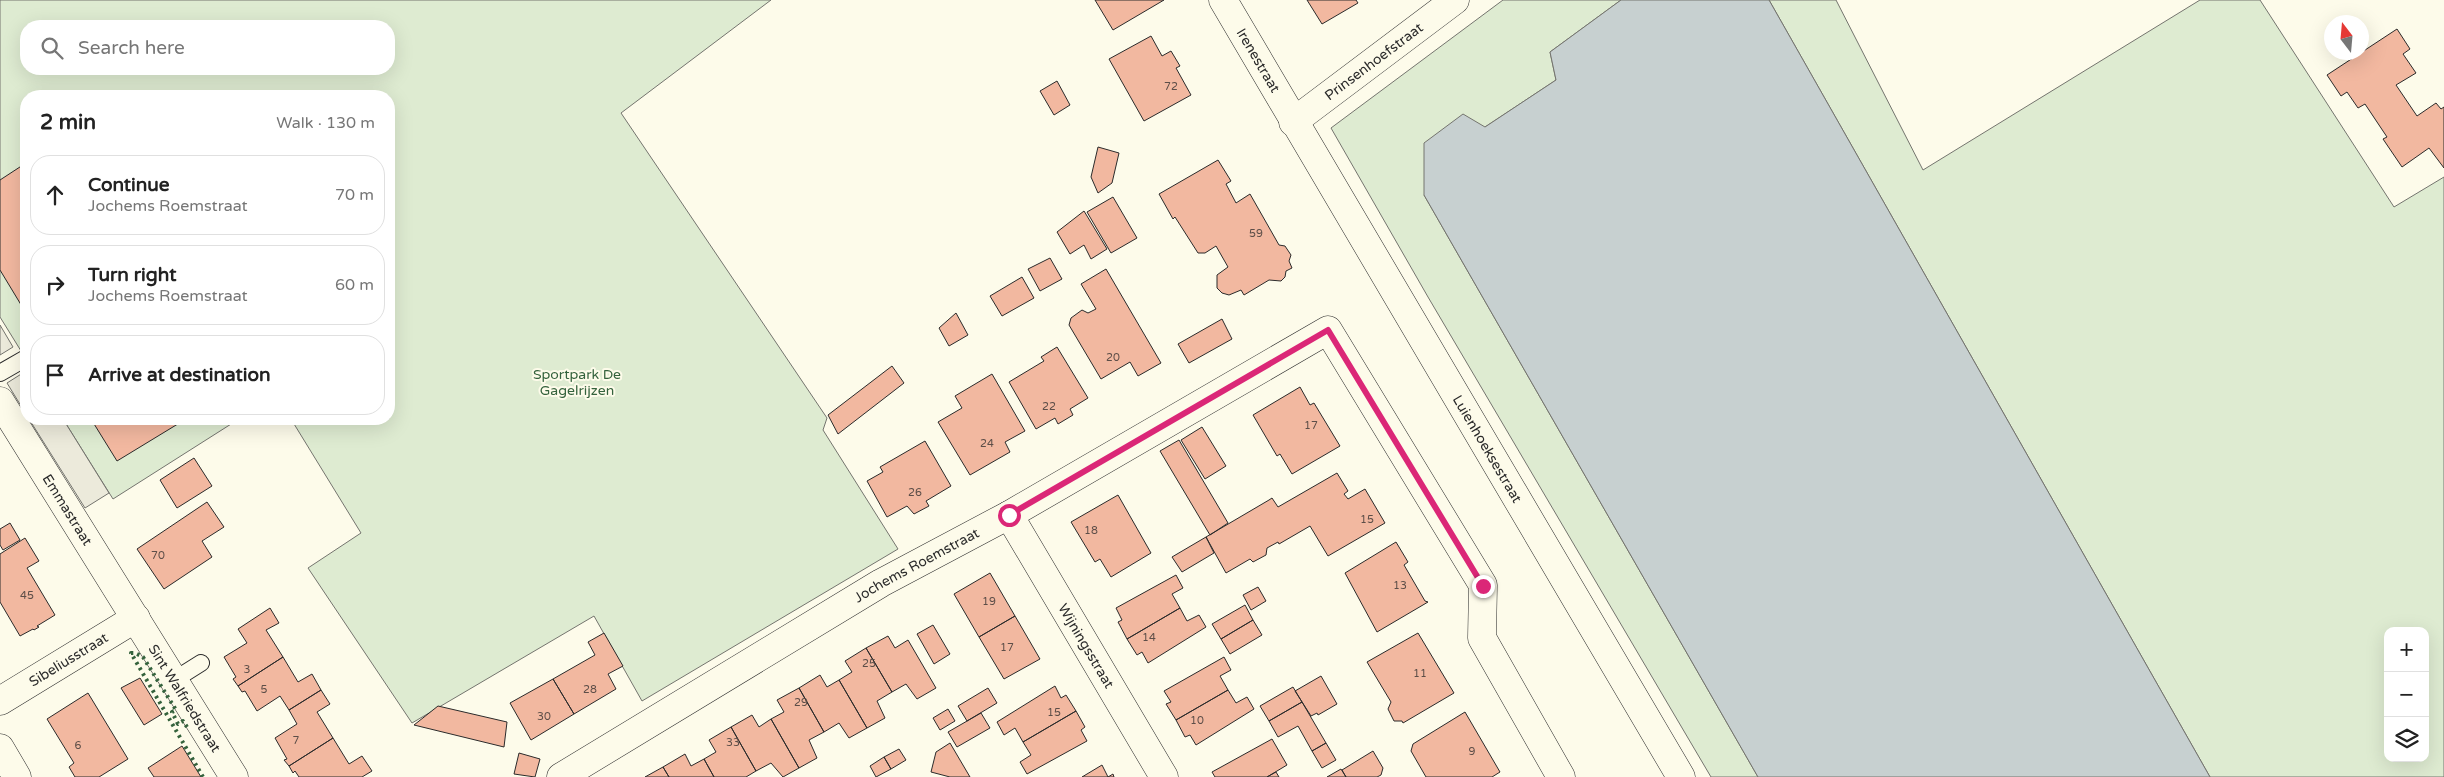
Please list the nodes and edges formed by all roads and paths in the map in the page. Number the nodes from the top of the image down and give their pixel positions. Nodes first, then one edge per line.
1 (1223, 0) edge
2 (1455, 0) edge
3 (1293, 122) junction
4 (20, 361) edge
5 (0, 373) edge
6 (0, 400) edge
7 (1009, 515) junction
8 (136, 618) junction
9 (201, 663) dead end
10 (174, 680) junction
11 (0, 701) edge
12 (0, 748) edge
13 (17, 777) edge
14 (234, 777) edge
15 (561, 777) edge
16 (1164, 777) edge
17 (1561, 777) edge
18 (1681, 777) edge

1 - 3 street, Irenestraat
2 - 3 street, Prinsenhoefstraat
3 - 18 street, Luienhoeksestraat
4 - 5 lane
6 - 8 street, Emmastraat
7 - 15 street, Jochems Roemstraat
7 - 16 street, Wijningsstraat
7 - 17 street, Jochems Roemstraat
8 - 10 street, Sint Walfriedstraat
8 - 11 street, Sibeliusstraat
9 - 10 lane
10 - 14 street, Sint Walfriedstraat
12 - 13 street

